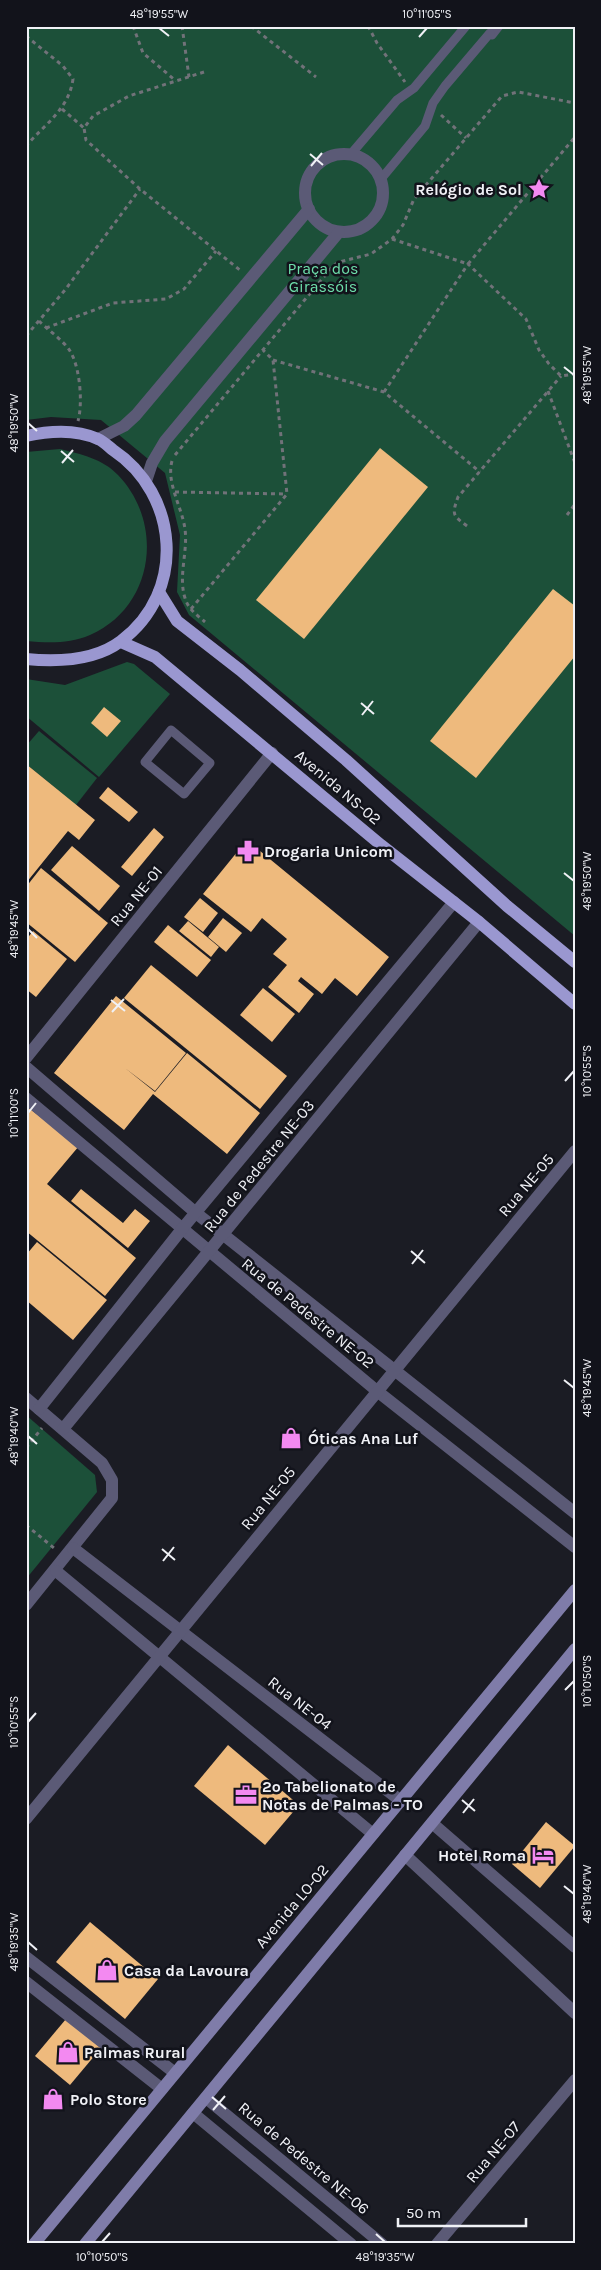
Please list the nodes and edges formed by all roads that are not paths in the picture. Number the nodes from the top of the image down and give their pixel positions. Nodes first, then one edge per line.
1 (466, 26) edge
2 (499, 26) edge
3 (351, 154) junction
4 (381, 180) junction
5 (309, 209) junction
6 (339, 232) junction
7 (26, 436) edge
8 (98, 439) junction
9 (146, 481) junction
10 (159, 592) junction
11 (121, 642) junction
12 (26, 659) edge
13 (272, 753) junction
14 (184, 794) joint
15 (454, 902) junction
16 (479, 922) junction
17 (575, 962) edge
18 (575, 1004) edge
19 (26, 1058) edge
20 (26, 1067) edge
21 (26, 1098) edge
22 (575, 1151) edge
23 (196, 1213) junction
24 (182, 1229) junction
25 (223, 1235) junction
26 (208, 1252) junction
27 (393, 1370) junction
28 (376, 1391) junction
29 (26, 1398) edge
30 (39, 1409) junction
31 (63, 1429) junction
32 (575, 1513) edge
33 (575, 1547) edge
34 (69, 1553) junction
35 (56, 1570) junction
36 (575, 1590) edge
37 (26, 1605) edge
38 (180, 1631) junction
39 (575, 1650) edge
40 (160, 1656) junction
41 (400, 1800) junction
42 (26, 1819) edge
43 (432, 1823) junction
44 (373, 1834) junction
45 (405, 1855) junction
46 (575, 1947) edge
47 (26, 1957) edge
48 (26, 1982) edge
49 (575, 2013) edge
50 (175, 2073) junction
51 (575, 2080) edge
52 (162, 2089) junction
53 (206, 2098) junction
54 (193, 2113) junction
55 (34, 2244) edge
56 (85, 2244) edge
57 (351, 2244) edge
58 (382, 2244) edge
59 (437, 2244) edge

1 - 3 lane
2 - 4 lane
3 - 4 street
3 - 5 street
4 - 6 street
5 - 6 street
5 - 8 street
6 - 9 street
7 - 8 main road
8 - 9 main road
9 - 10 main road
10 - 11 main road
10 - 17 main road, Avenida NS-02
11 - 12 main road
11 - 13 main road, Avenida NS-02
13 - 15 main road, Avenida NS-02
13 - 19 street, Rua NE-01
14 - 14 lane
15 - 16 main road, Avenida NS-02
15 - 23 street, Rua de Pedestre NE-03
16 - 18 main road, Avenida NS-02
16 - 25 street, Rua de Pedestre NE-03
20 - 23 street, Rua de Pedestre NE-02
21 - 24 street, Rua de Pedestre NE-02
22 - 27 street, Rua NE-05
23 - 24 street, Rua de Pedestre NE-03
23 - 25 street, Rua de Pedestre NE-02
24 - 26 street, Rua de Pedestre NE-02
24 - 30 street, Rua de Pedestre NE-03
25 - 26 street, Rua de Pedestre NE-03
25 - 27 street, Rua de Pedestre NE-02
26 - 28 street, Rua de Pedestre NE-02
26 - 31 street, Rua de Pedestre NE-03
27 - 28 street, Rua NE-05
27 - 32 street, Rua de Pedestre NE-02
28 - 33 street, Rua de Pedestre NE-02
28 - 38 street, Rua NE-05
29 - 30 street
30 - 31 street
31 - 34 street
34 - 35 street
34 - 38 street, Rua NE-04
35 - 37 street
35 - 40 street
36 - 41 street, Avenida LO-02
38 - 40 street, Rua NE-05
38 - 41 street, Rua NE-04
39 - 43 street
40 - 42 street, Rua NE-05
40 - 44 street
41 - 44 street, Avenida LO-02
43 - 45 street
43 - 46 street
44 - 50 street, Avenida LO-02
45 - 49 street
45 - 53 street
47 - 50 street
48 - 52 street
50 - 52 street, Avenida LO-02
51 - 59 street, Rua NE-07
52 - 55 street, Avenida LO-02
53 - 54 street
53 - 58 street, Rua de Pedestre NE-06
54 - 56 street
54 - 57 street

